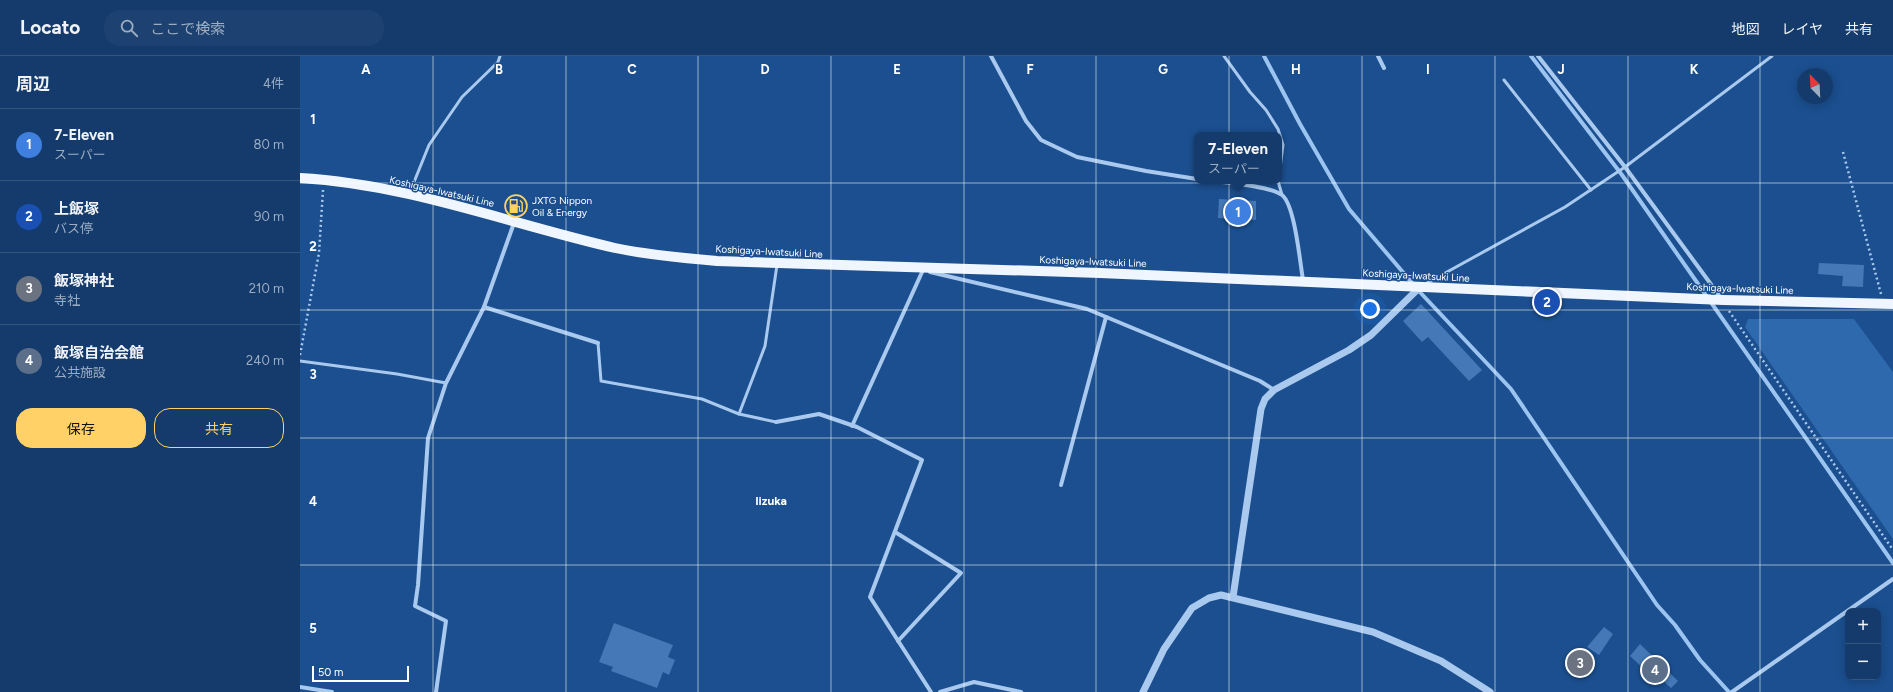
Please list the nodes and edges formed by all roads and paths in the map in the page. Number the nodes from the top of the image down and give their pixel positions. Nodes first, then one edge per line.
1 (500, 56) edge
2 (991, 56) edge
3 (1224, 56) edge
4 (1378, 56) edge
5 (1538, 56) edge
6 (1772, 56) edge
7 (1384, 68) dead end
8 (1504, 80) dead end
9 (1279, 132) edge
10 (1282, 142) edge
11 (1843, 152) dead end
12 (1282, 153) edge
13 (1625, 167) junction
14 (300, 178) edge
15 (324, 179) junction
16 (1194, 179) edge
17 (1231, 184) edge
18 (1279, 184) edge
19 (1591, 190) junction
20 (410, 194) junction
21 (1282, 195) junction
22 (515, 221) junction
23 (778, 264) junction
24 (919, 269) junction
25 (1303, 281) junction
26 (1420, 287) junction
27 (1723, 300) junction
28 (1888, 304) edge
29 (484, 307) junction
30 (1106, 317) junction
31 (598, 343) joint
32 (300, 357) edge
33 (300, 361) edge
34 (446, 382) junction
35 (1274, 390) junction
36 (739, 414) junction
37 (776, 422) joint
38 (852, 426) junction
39 (1061, 485) dead end
40 (895, 532) junction
41 (1893, 550) edge
42 (1893, 579) edge
43 (1233, 597) junction
44 (898, 641) junction
45 (300, 687) edge
46 (332, 692) edge
47 (436, 692) edge
48 (931, 692) edge
49 (940, 692) edge
50 (1021, 692) edge
51 (1143, 692) edge
52 (1490, 692) edge
53 (1732, 692) edge

1 - 20 lane
2 - 16 street
3 - 9 lane
4 - 7 street
5 - 13 street
6 - 13 lane
8 - 19 lane
10 - 12 lane
11 - 28 path
13 - 19 lane
13 - 27 street
14 - 15 main road, Koshigaya-Iwatsuki Line
15 - 20 main road, Koshigaya-Iwatsuki Line
15 - 32 path
17 - 21 street
18 - 21 lane
19 - 26 lane
20 - 22 main road, Koshigaya-Iwatsuki Line
21 - 25 street
22 - 23 main road, Koshigaya-Iwatsuki Line
22 - 29 street
23 - 24 main road, Koshigaya-Iwatsuki Line
23 - 36 lane
24 - 25 main road, Koshigaya-Iwatsuki Line
24 - 30 street
24 - 38 street
25 - 26 main road, Koshigaya-Iwatsuki Line
26 - 27 main road, Koshigaya-Iwatsuki Line
26 - 35 street
27 - 28 main road, Koshigaya-Iwatsuki Line
27 - 41 path
29 - 31 street
29 - 34 street
30 - 35 street
30 - 39 street
31 - 36 lane
33 - 34 lane
34 - 47 street
35 - 43 street
36 - 37 lane
37 - 38 street
38 - 40 street
40 - 44 street
40 - 44 street
42 - 53 street
43 - 51 street
43 - 52 street
44 - 48 street
45 - 46 street
49 - 50 street

